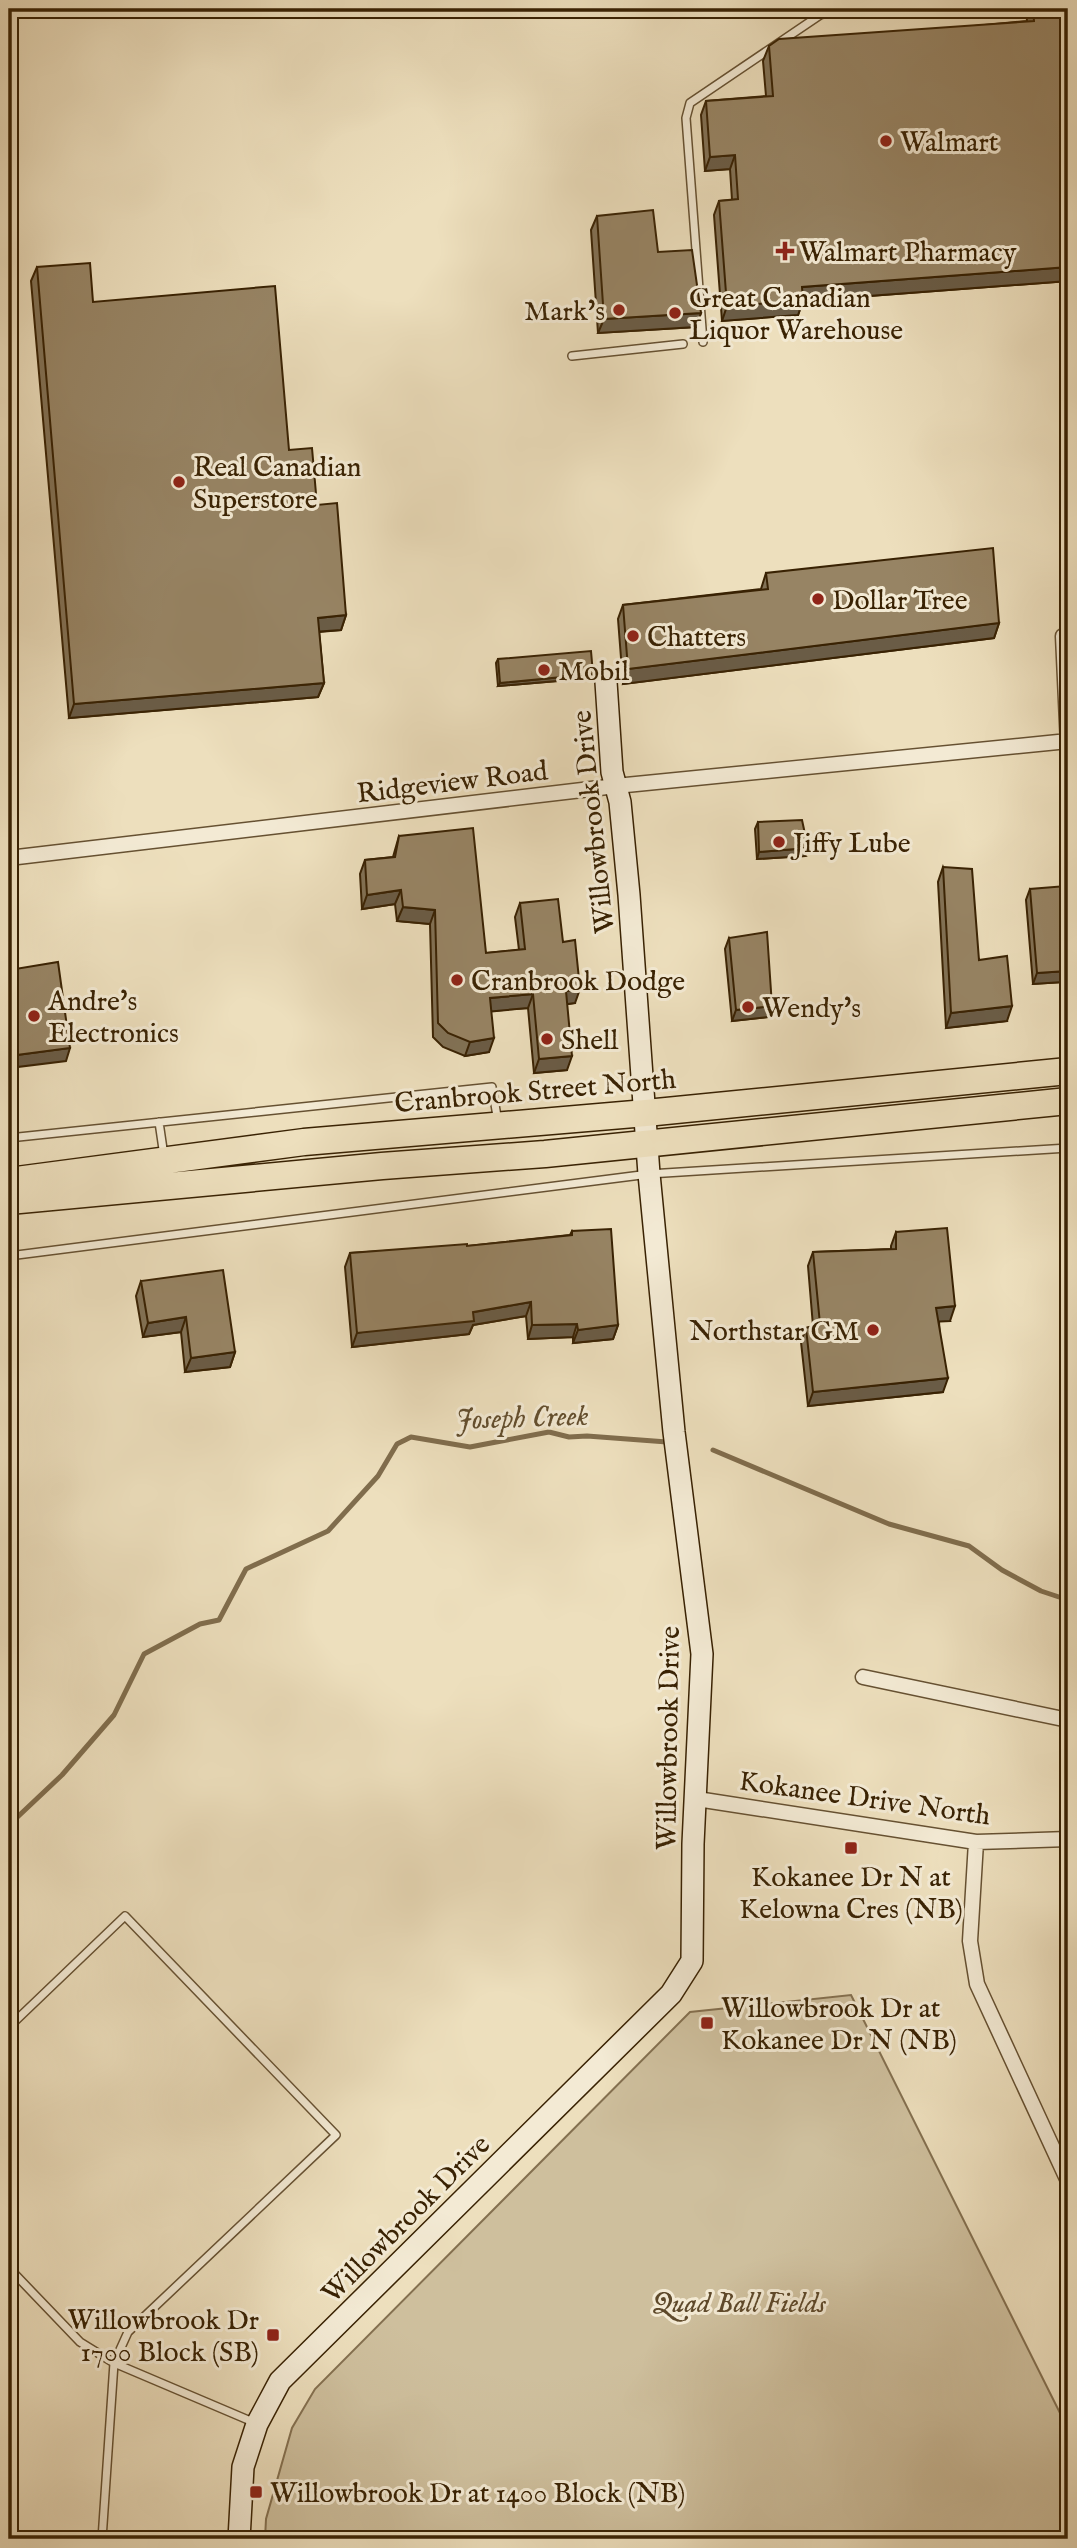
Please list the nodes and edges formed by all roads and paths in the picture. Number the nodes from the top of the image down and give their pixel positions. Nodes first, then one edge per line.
1 (841, 9) edge
2 (703, 342) dead end
3 (683, 344) dead end
4 (572, 356) dead end
5 (1063, 636) dead end
6 (607, 682) dead end
7 (1068, 743) edge
8 (615, 786) junction
9 (9, 858) edge
10 (1068, 1071) edge
11 (1068, 1101) edge
12 (646, 1113) junction
13 (159, 1122) junction
14 (499, 1126) junction
15 (9, 1138) edge
16 (648, 1143) junction
17 (1068, 1149) edge
18 (165, 1158) junction
19 (649, 1174) junction
20 (9, 1181) edge
21 (9, 1201) edge
22 (9, 1256) edge
23 (863, 1677) dead end
24 (1068, 1720) edge
25 (697, 1799) junction
26 (1068, 1839) edge
27 (976, 1842) junction
28 (9, 2027) edge
29 (1068, 2181) edge
30 (9, 2268) edge
31 (114, 2362) junction
32 (257, 2424) junction
33 (102, 2539) edge
34 (239, 2539) edge

1 - 2 lane
3 - 4 lane
5 - 7 street, Ridgeview Road
6 - 8 street, Willowbrook Drive
7 - 8 street, Ridgeview Road
8 - 9 street, Ridgeview Road
8 - 12 street, Willowbrook Drive
10 - 12 highway, Cranbrook Street North
11 - 16 highway
12 - 14 highway, Cranbrook Street North
12 - 16 street, Willowbrook Drive
13 - 14 lane
13 - 15 lane
13 - 18 lane
14 - 18 highway, Cranbrook Street North
16 - 19 street, Willowbrook Drive
16 - 21 highway
17 - 19 lane
18 - 20 highway, Cranbrook Street North
19 - 22 lane
19 - 25 street, Willowbrook Drive
23 - 24 street
25 - 27 street, Kokanee Drive North
25 - 32 street, Willowbrook Drive
26 - 27 street, Kokanee Drive North
27 - 29 street
28 - 31 lane
30 - 31 lane
31 - 32 lane
31 - 33 lane
32 - 34 street, Willowbrook Drive

